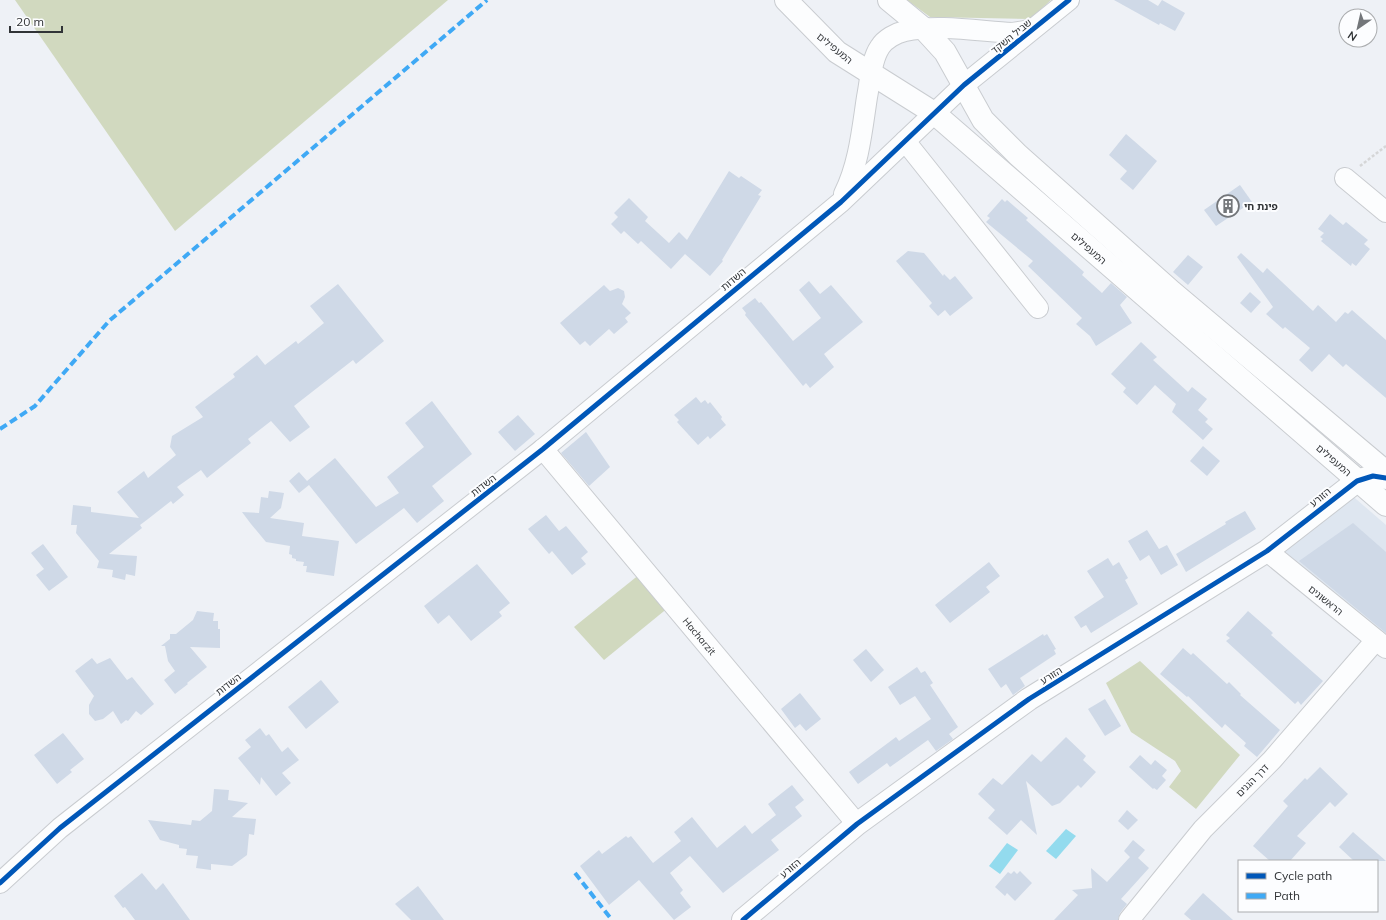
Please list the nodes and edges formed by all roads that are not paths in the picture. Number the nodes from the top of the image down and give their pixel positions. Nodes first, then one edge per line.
1 (786, 0) edge
2 (889, 0) edge
3 (1069, 0) edge
4 (1037, 26) junction
5 (923, 28) junction
6 (871, 74) junction
7 (964, 85) junction
8 (934, 113) junction
9 (905, 141) junction
10 (1345, 178) road end
11 (841, 202) junction
12 (1386, 212) edge
13 (1038, 308) dead end
14 (543, 449) junction
15 (1386, 472) edge
16 (1386, 478) edge
17 (1357, 481) junction
18 (1386, 506) edge
19 (1267, 551) junction
20 (1381, 644) edge
21 (856, 824) junction
22 (0, 883) edge
23 (743, 920) edge
24 (1129, 920) edge

1 - 6 street, המעפילים
2 - 5 street
3 - 4 street, שביל השקד
4 - 5 street, שביל השקד
4 - 7 street, שביל השקד
5 - 6 street, השדות
5 - 7 street
6 - 8 street, המעפילים
6 - 11 street, השדות
7 - 8 street, השדות
7 - 15 street
8 - 9 street, השדות
8 - 17 street, המעפילים
9 - 11 street, השדות
9 - 13 street
10 - 12 street
11 - 14 street, השדות
14 - 21 street, Hacharzit
14 - 22 street, השדות
16 - 17 street, הזורע
17 - 18 street, המעפילים
17 - 19 street, הזורע
19 - 20 street, הראשונים
19 - 21 street, הזורע
20 - 24 street, דרך הגנים
21 - 23 street, הזורע

